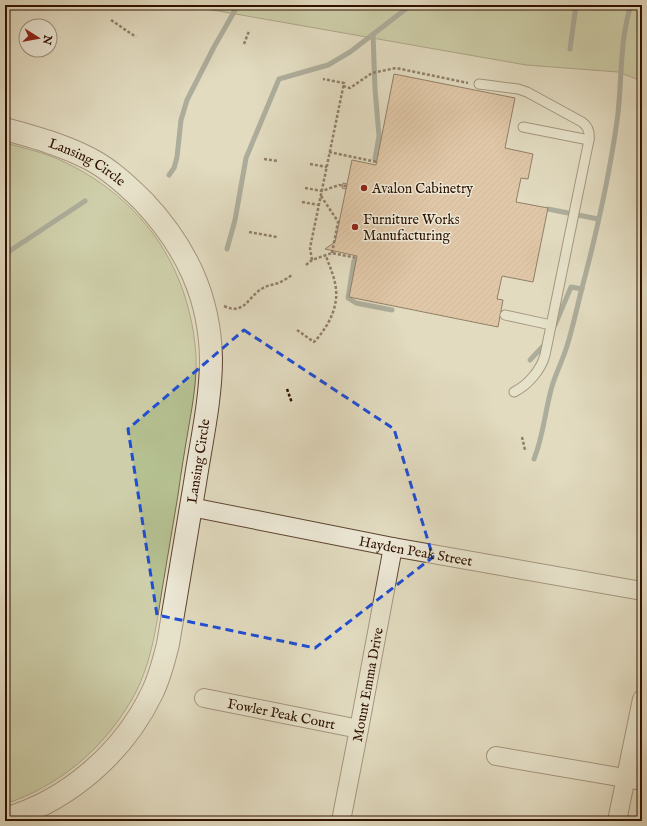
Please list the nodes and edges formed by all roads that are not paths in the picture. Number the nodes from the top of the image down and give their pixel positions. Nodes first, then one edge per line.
1 (474, 84) road end
2 (523, 127) dead end
3 (5, 129) edge
4 (589, 140) junction
5 (505, 315) dead end
6 (552, 324) junction
7 (514, 392) dead end
8 (191, 507) junction
9 (393, 547) junction
10 (642, 591) edge
11 (204, 698) dead end
12 (642, 698) edge
13 (359, 729) junction
14 (496, 756) dead end
15 (634, 780) edge
16 (18, 818) edge
17 (340, 821) edge
18 (617, 821) edge

1 - 4 lane
2 - 4 lane
3 - 8 street, Lansing Circle
4 - 6 lane
5 - 6 lane
6 - 7 lane
8 - 9 street, Hayden Peak Street
8 - 16 street, Lansing Circle
9 - 10 street, Hayden Peak Street
9 - 13 street, Mount Emma Drive
11 - 13 street, Fowler Peak Court
12 - 15 street
13 - 17 street, Mount Emma Drive
14 - 15 street
15 - 18 street

